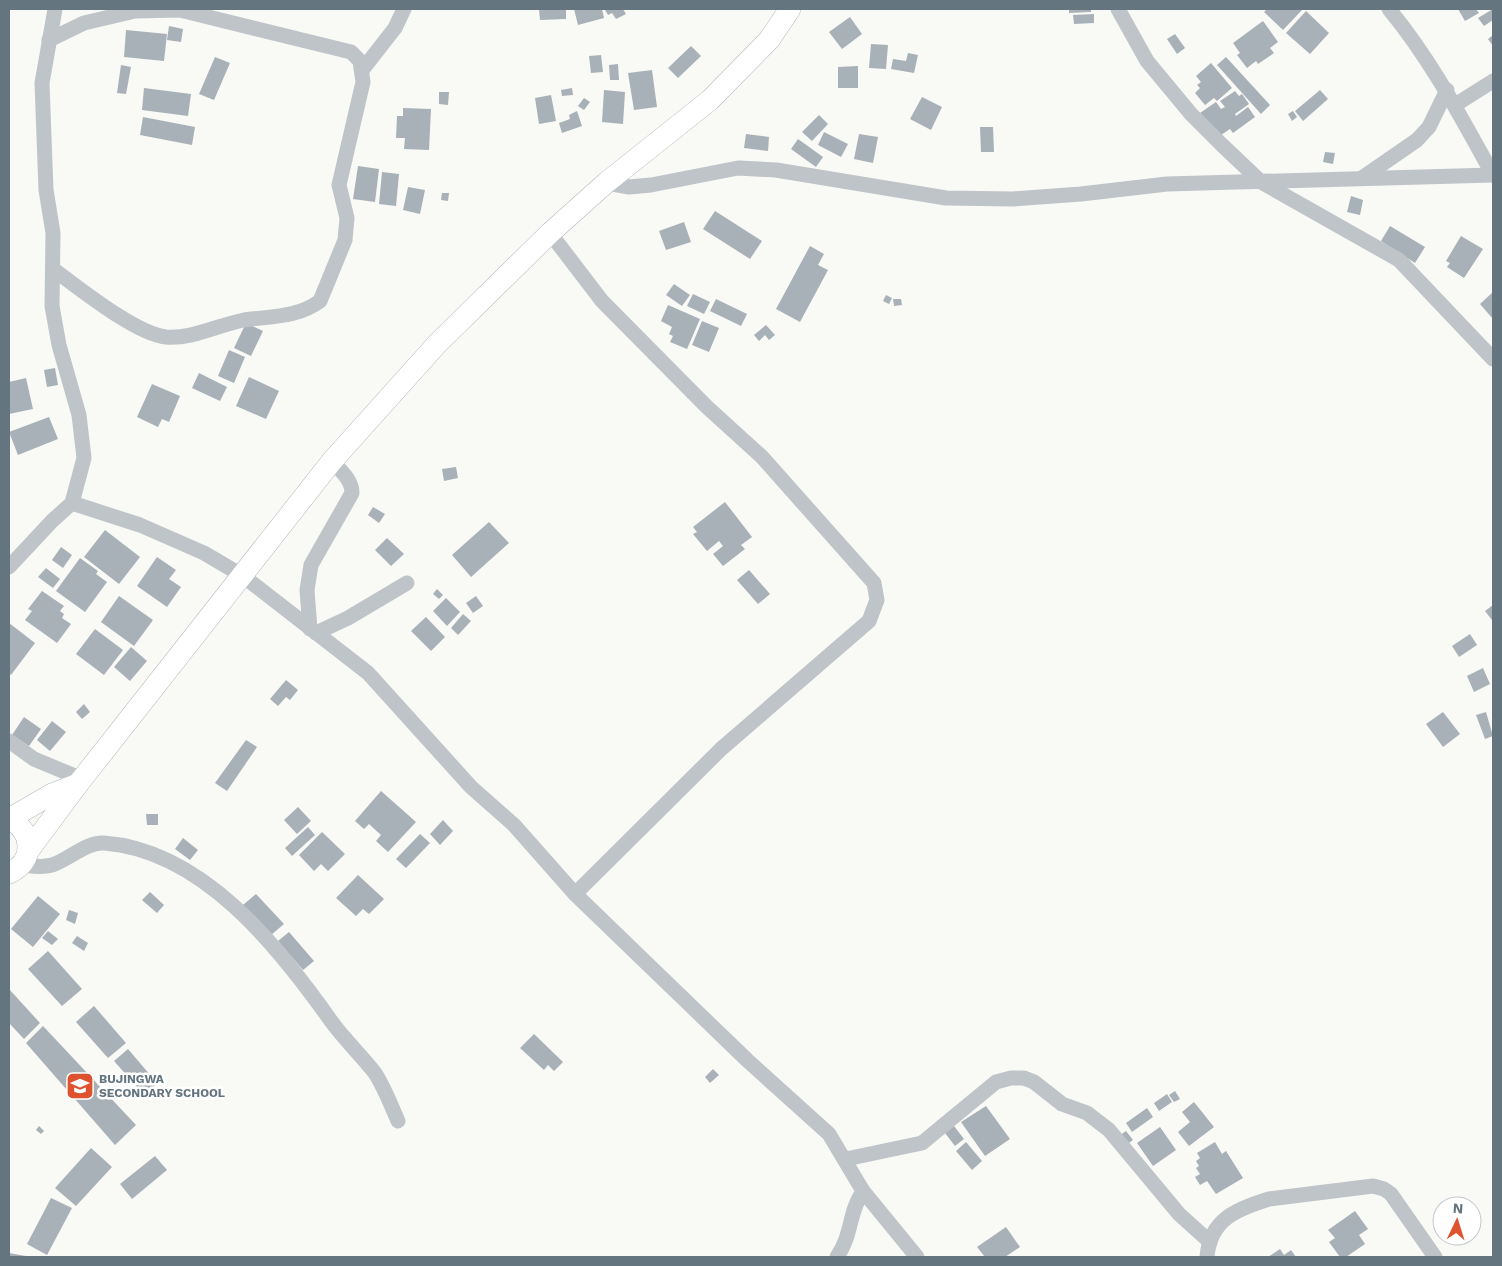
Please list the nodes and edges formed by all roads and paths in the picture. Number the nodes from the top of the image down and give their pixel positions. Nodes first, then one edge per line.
1 (55, 9) edge
2 (404, 9) edge
3 (790, 9) edge
4 (1118, 9) edge
5 (1389, 9) edge
6 (49, 40) junction
7 (363, 69) junction
8 (1493, 81) edge
9 (1447, 90) junction
10 (1455, 105) junction
11 (1493, 175) edge
12 (1362, 178) junction
13 (607, 182) junction
14 (1262, 182) junction
15 (550, 233) junction
16 (52, 270) junction
17 (1493, 359) edge
18 (332, 462) junction
19 (72, 503) junction
20 (9, 567) edge
21 (243, 576) junction
22 (407, 584) dead end
23 (313, 631) junction
24 (9, 741) edge
25 (80, 781) junction
26 (9, 819) edge
27 (20, 863) edge
28 (576, 894) junction
29 (398, 1121) dead end
30 (846, 1159) junction
31 (863, 1191) junction
32 (1210, 1242) junction
33 (836, 1257) edge
34 (917, 1257) edge
35 (1207, 1257) edge
36 (1435, 1257) edge

1 - 6 street
2 - 7 street
3 - 13 main road
4 - 14 street
5 - 9 street
6 - 7 street
6 - 16 street
7 - 16 street
8 - 10 street
9 - 10 street
9 - 12 street
10 - 11 street
11 - 12 street
12 - 14 street
13 - 14 street
13 - 15 main road
14 - 17 street
15 - 18 main road
15 - 28 street
16 - 19 street
18 - 21 main road
18 - 23 street
19 - 20 street
19 - 21 street
21 - 23 street
21 - 25 main road
22 - 23 street
23 - 28 street
24 - 25 street
25 - 26 main road
25 - 27 main road
26 - 27 main road
27 - 29 street
28 - 30 street
30 - 31 street
30 - 32 street
31 - 33 street
31 - 34 street
32 - 35 street
32 - 36 street

